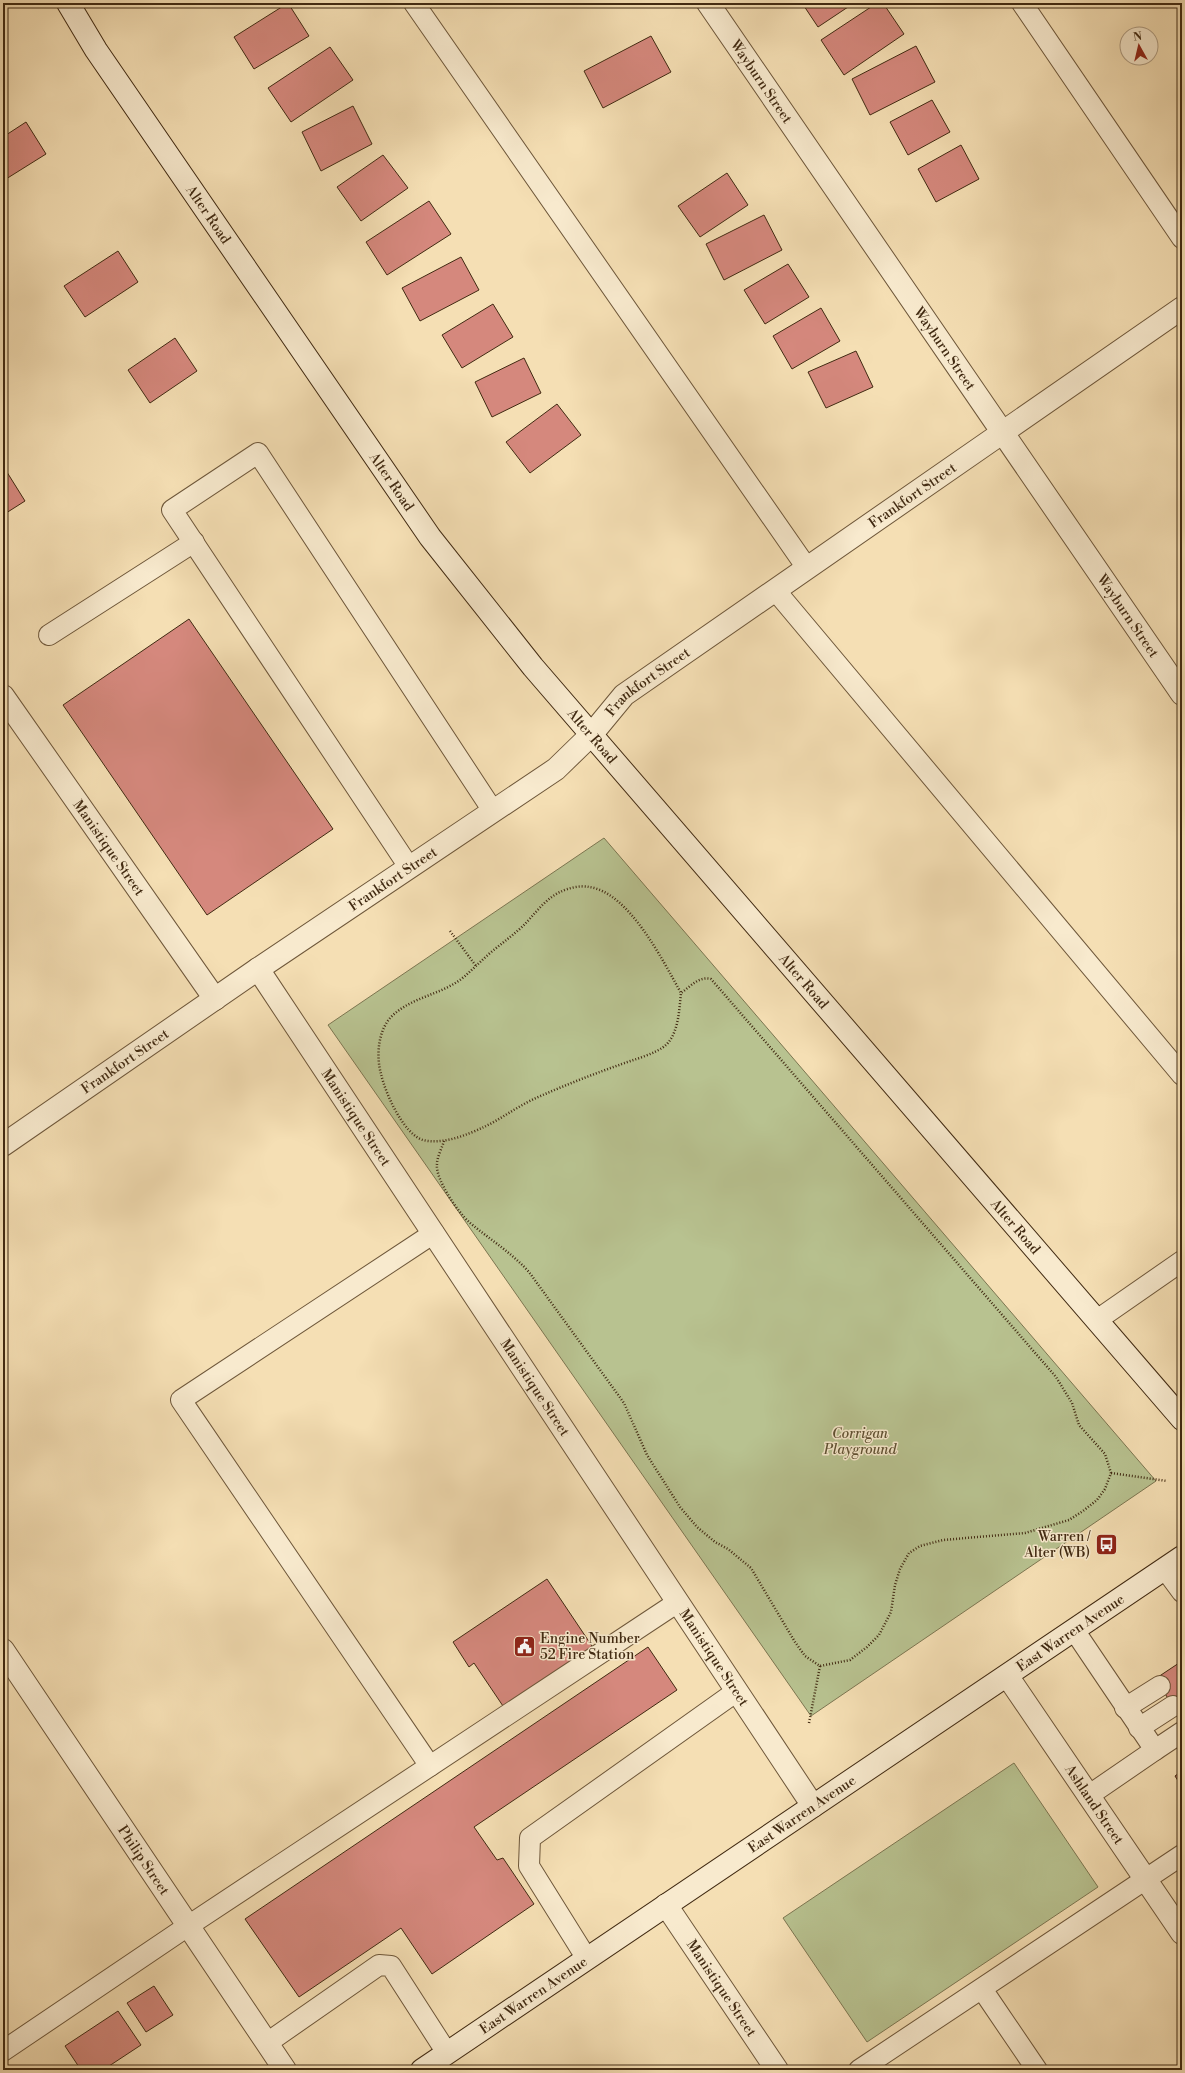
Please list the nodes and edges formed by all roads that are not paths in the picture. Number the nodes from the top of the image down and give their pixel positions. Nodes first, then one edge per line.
1 (68, 3) edge
2 (414, 3) edge
3 (708, 3) edge
4 (1022, 3) edge
5 (1182, 238) edge
6 (1182, 308) edge
7 (1002, 432) junction
8 (194, 542) junction
9 (807, 568) junction
10 (775, 590) junction
11 (49, 635) dead end
12 (1182, 694) edge
13 (3, 696) edge
14 (591, 735) junction
15 (493, 811) junction
16 (409, 867) junction
17 (258, 969) junction
18 (215, 999) junction
19 (1182, 1075) edge
20 (3, 1145) edge
21 (434, 1233) junction
22 (1182, 1261) edge
23 (1097, 1320) junction
24 (1182, 1419) edge
25 (1174, 1563) edge
26 (1182, 1592) edge
27 (678, 1602) junction
28 (1074, 1630) junction
29 (3, 1650) edge
30 (1008, 1676) junction
31 (1160, 1686) dead end
32 (737, 1691) junction
33 (1173, 1706) dead end
34 (1126, 1708) junction
35 (1139, 1728) junction
36 (1182, 1732) edge
37 (1155, 1750) junction
38 (430, 1766) junction
39 (1088, 1796) junction
40 (813, 1806) junction
41 (1182, 1855) edge
42 (1146, 1880) junction
43 (666, 1905) junction
44 (188, 1926) junction
45 (1182, 1933) edge
46 (587, 1959) junction
47 (982, 1989) junction
48 (267, 2042) junction
49 (3, 2051) edge
50 (447, 2053) junction
51 (285, 2070) edge
52 (422, 2070) edge
53 (777, 2070) edge
54 (859, 2070) edge
55 (1037, 2070) edge

1 - 14 street, Alter Road
2 - 9 lane
3 - 7 street, Wayburn Street
4 - 5 lane
6 - 7 street, Frankfort Street
7 - 9 street, Frankfort Street
7 - 12 street, Wayburn Street
8 - 11 lane
8 - 15 lane
8 - 16 lane
9 - 10 street, Frankfort Street
10 - 14 street, Frankfort Street
10 - 19 lane
13 - 18 street, Manistique Street
14 - 15 street, Frankfort Street
14 - 23 street, Alter Road
15 - 16 street, Frankfort Street
16 - 17 street, Frankfort Street
17 - 18 street, Frankfort Street
17 - 21 street, Manistique Street
18 - 20 street, Frankfort Street
21 - 27 street, Manistique Street
21 - 38 lane
22 - 23 lane
23 - 24 street, Alter Road
25 - 26 lane
25 - 28 street, East Warren Avenue
27 - 32 street, Manistique Street
27 - 38 lane
28 - 30 street, East Warren Avenue
28 - 34 lane
29 - 44 street, Philip Street
30 - 39 street, Ashland Street
30 - 40 street, East Warren Avenue
31 - 34 lane
32 - 40 street, Manistique Street
32 - 46 lane
33 - 35 lane
34 - 35 lane
35 - 37 lane
36 - 37 lane
37 - 39 lane
38 - 44 lane
39 - 42 street, Ashland Street
40 - 43 street, East Warren Avenue
41 - 42 lane
42 - 45 street, Ashland Street
42 - 47 lane
43 - 46 street, East Warren Avenue
43 - 53 street, Manistique Street
44 - 48 street, Philip Street
44 - 49 lane
46 - 50 street, East Warren Avenue
47 - 54 lane
47 - 55 lane
48 - 50 lane
48 - 51 street, Philip Street
50 - 52 street, East Warren Avenue

